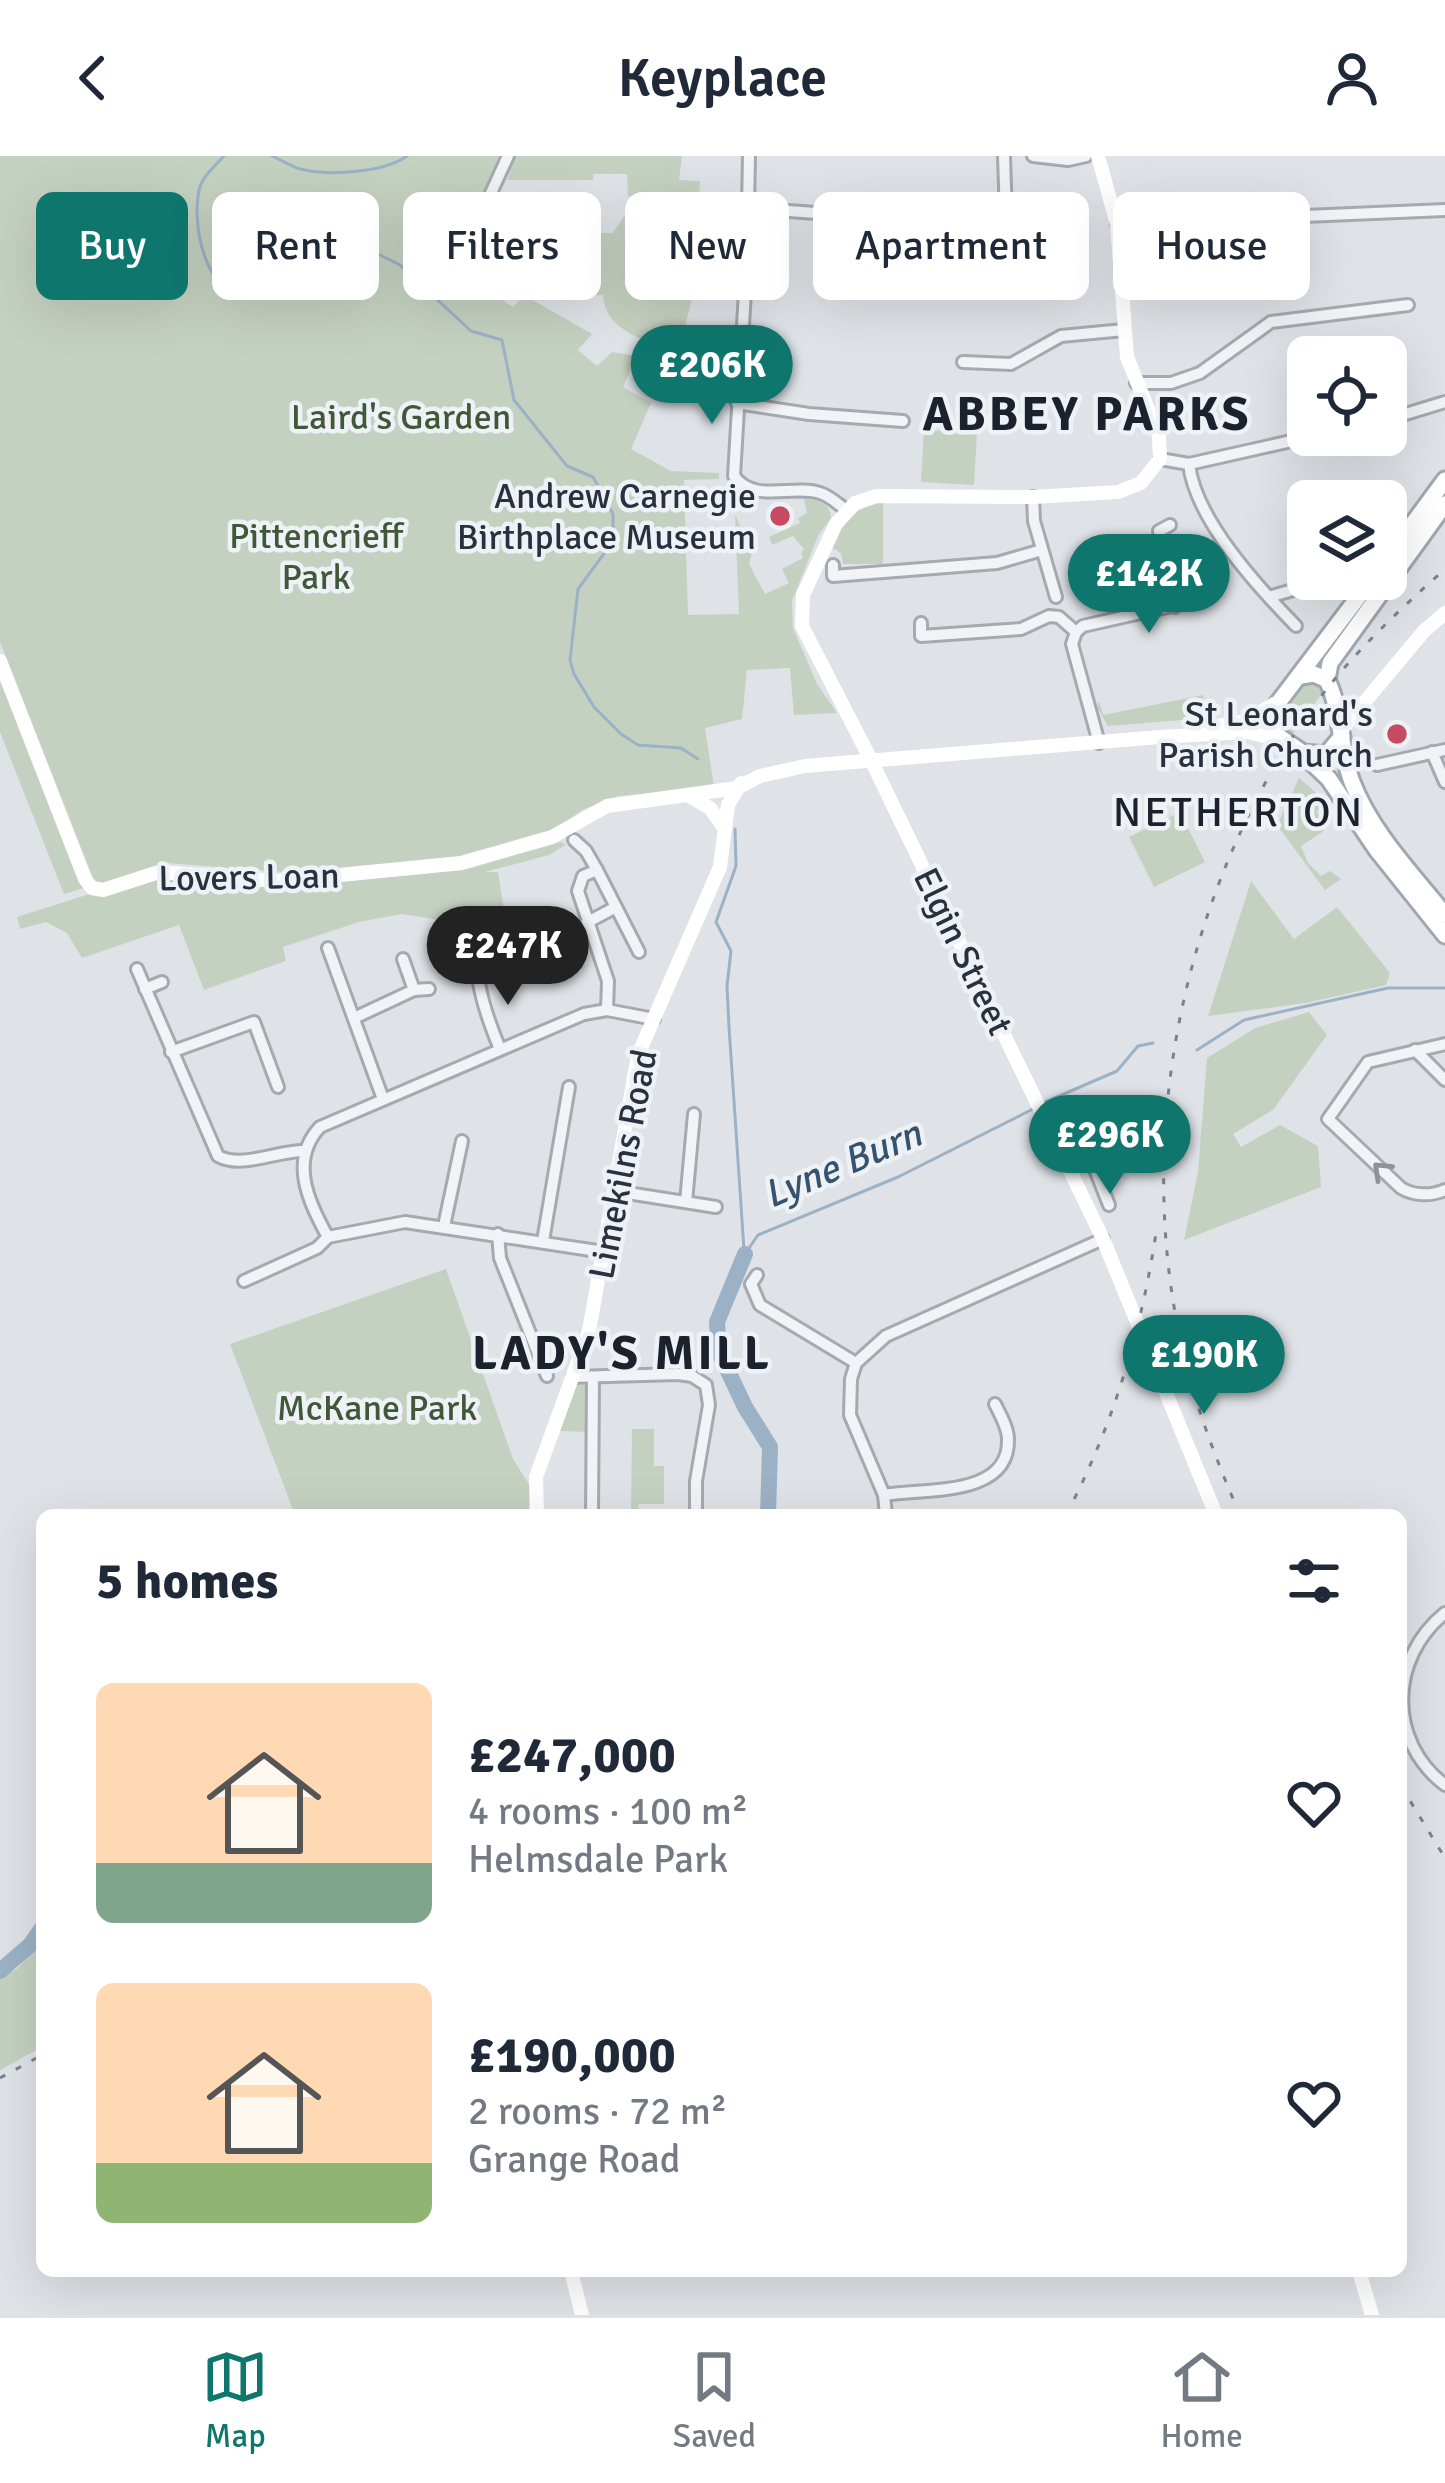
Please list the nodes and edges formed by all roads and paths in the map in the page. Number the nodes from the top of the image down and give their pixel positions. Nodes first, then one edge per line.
1 (508, 156) edge
2 (749, 156) edge
3 (1004, 156) edge
4 (1033, 156) edge
5 (1086, 156) edge
6 (1098, 156) edge
7 (491, 192) edge
8 (748, 192) edge
9 (789, 210) edge
10 (1113, 210) edge
11 (1445, 210) edge
12 (1310, 216) edge
13 (743, 300) edge
14 (1122, 300) edge
15 (1408, 305) dead end
16 (1124, 330) junction
17 (668, 361) dead end
18 (963, 362) dead end
19 (1136, 383) junction
20 (738, 398) junction
21 (1445, 403) edge
22 (1407, 414) edge
23 (903, 421) dead end
24 (1287, 442) edge
25 (1160, 459) junction
26 (1189, 464) junction
27 (1445, 480) edge
28 (1033, 497) junction
29 (1445, 504) edge
30 (846, 510) junction
31 (1170, 525) dead end
32 (1407, 532) edge
33 (1042, 550) junction
34 (1162, 555) junction
35 (1132, 561) dead end
36 (832, 565) dead end
37 (1287, 592) edge
38 (1056, 597) dead end
39 (1269, 597) junction
40 (1198, 600) dead end
41 (1357, 600) edge
42 (1175, 607) junction
43 (1445, 614) edge
44 (921, 623) dead end
45 (1296, 626) dead end
46 (1076, 632) junction
47 (0, 661) edge
48 (1301, 676) junction
49 (1330, 687) junction
50 (1367, 696) junction
51 (1274, 704) junction
52 (1342, 732) junction
53 (1160, 737) junction
54 (1281, 740) junction
55 (1100, 743) junction
56 (1439, 751) edge
57 (1303, 753) junction
58 (872, 760) junction
59 (1377, 766) dead end
60 (1445, 782) edge
61 (735, 791) junction
62 (689, 796) junction
63 (724, 828) junction
64 (574, 840) dead end
65 (597, 870) junction
66 (616, 907) junction
67 (1445, 915) edge
68 (586, 923) junction
69 (1445, 935) edge
70 (328, 947) dead end
71 (477, 952) dead end
72 (639, 952) dead end
73 (403, 959) dead end
74 (137, 969) dead end
75 (358, 974) dead end
76 (341, 980) junction
77 (162, 982) dead end
78 (145, 989) junction
79 (429, 989) dead end
80 (414, 991) junction
81 (607, 1010) junction
82 (355, 1018) junction
83 (654, 1019) junction
84 (1445, 1044) edge
85 (500, 1049) junction
86 (1415, 1050) junction
87 (171, 1052) junction
88 (1445, 1079) edge
89 (278, 1087) dead end
90 (569, 1087) dead end
91 (383, 1099) junction
92 (694, 1114) dead end
93 (1080, 1131) junction
94 (1123, 1141) dead end
95 (462, 1142) dead end
96 (1056, 1142) junction
97 (303, 1151) junction
98 (1445, 1190) edge
99 (615, 1191) junction
100 (686, 1202) junction
101 (1108, 1205) dead end
102 (716, 1207) dead end
103 (444, 1226) junction
104 (498, 1234) junction
105 (328, 1237) junction
106 (1102, 1239) junction
107 (543, 1241) junction
108 (604, 1252) junction
109 (245, 1261) dead end
110 (757, 1275) dead end
111 (856, 1363) junction
112 (547, 1376) dead end
113 (573, 1377) junction
114 (593, 1377) junction
115 (995, 1404) dead end
116 (884, 1495) junction
117 (537, 1509) edge
118 (592, 1509) edge
119 (696, 1509) edge
120 (885, 1509) edge
121 (1214, 1509) edge
122 (1445, 1612) edge
123 (1407, 1666) edge
124 (1407, 1732) edge
125 (1445, 1785) edge
126 (572, 2277) edge
127 (1361, 2277) edge
128 (582, 2315) edge
129 (1372, 2315) edge

1 - 7 street
2 - 8 street
3 - 9 street
4 - 5 street
6 - 10 street
11 - 12 street
13 - 20 street
14 - 16 street
15 - 19 street
16 - 18 street
16 - 19 street
17 - 20 street
19 - 25 street
20 - 23 street
20 - 30 street
21 - 22 street
24 - 26 street
25 - 26 street
25 - 28 street
26 - 39 street
27 - 32 main road
28 - 30 street
28 - 33 street
29 - 49 main road
30 - 58 street, Elgin Street
31 - 34 street
33 - 36 street
33 - 38 street
34 - 35 street
34 - 42 street
37 - 39 street
39 - 45 street
40 - 42 street
41 - 48 main road
42 - 46 street
43 - 50 street
44 - 46 street
46 - 55 street
47 - 62 street, Lovers Loan
48 - 49 main road
48 - 51 main road
49 - 50 street
49 - 52 main road
50 - 52 street
51 - 53 street
51 - 54 main road
52 - 57 main road
52 - 67 main road
53 - 54 street
53 - 55 street, Lovers Loan
54 - 57 main road
55 - 58 street, Lovers Loan
56 - 59 street
56 - 60 street
57 - 69 main road
58 - 61 street, Lovers Loan
58 - 96 street, Elgin Street
61 - 62 street, Lovers Loan
61 - 63 street, Limekilns Road
62 - 63 street
63 - 83 street, Limekilns Road
64 - 65 street
65 - 66 street
65 - 68 street
66 - 68 street
66 - 72 street
68 - 81 street
70 - 76 street
71 - 85 street
73 - 80 street
74 - 78 street
75 - 76 street
76 - 82 street
77 - 78 street
78 - 87 street
79 - 80 street
80 - 82 street
81 - 83 street
81 - 85 street
82 - 91 street
83 - 99 street, Limekilns Road
84 - 86 street
85 - 91 street
86 - 88 street
98 -> 86 street
87 - 89 street
87 - 97 street
90 - 107 street
91 - 97 street
92 - 100 street
93 - 94 street
93 - 96 street
93 - 101 street
95 - 103 street
96 - 106 street, Elgin Street
97 - 105 street
99 - 100 street
99 - 108 street, Limekilns Road
100 - 102 street
103 - 104 street
103 - 105 street
104 - 107 street
104 - 112 street
105 - 109 street
106 - 111 street
106 - 121 street, Elgin Street
107 - 108 street
108 - 113 street, Limekilns Road
110 - 111 street
111 - 116 street
113 - 114 street
113 - 117 street, Limekilns Road
114 - 118 street
114 - 119 street
115 - 116 street
116 - 120 street
122 - 123 street
124 - 125 street
126 - 128 street
127 - 129 street

